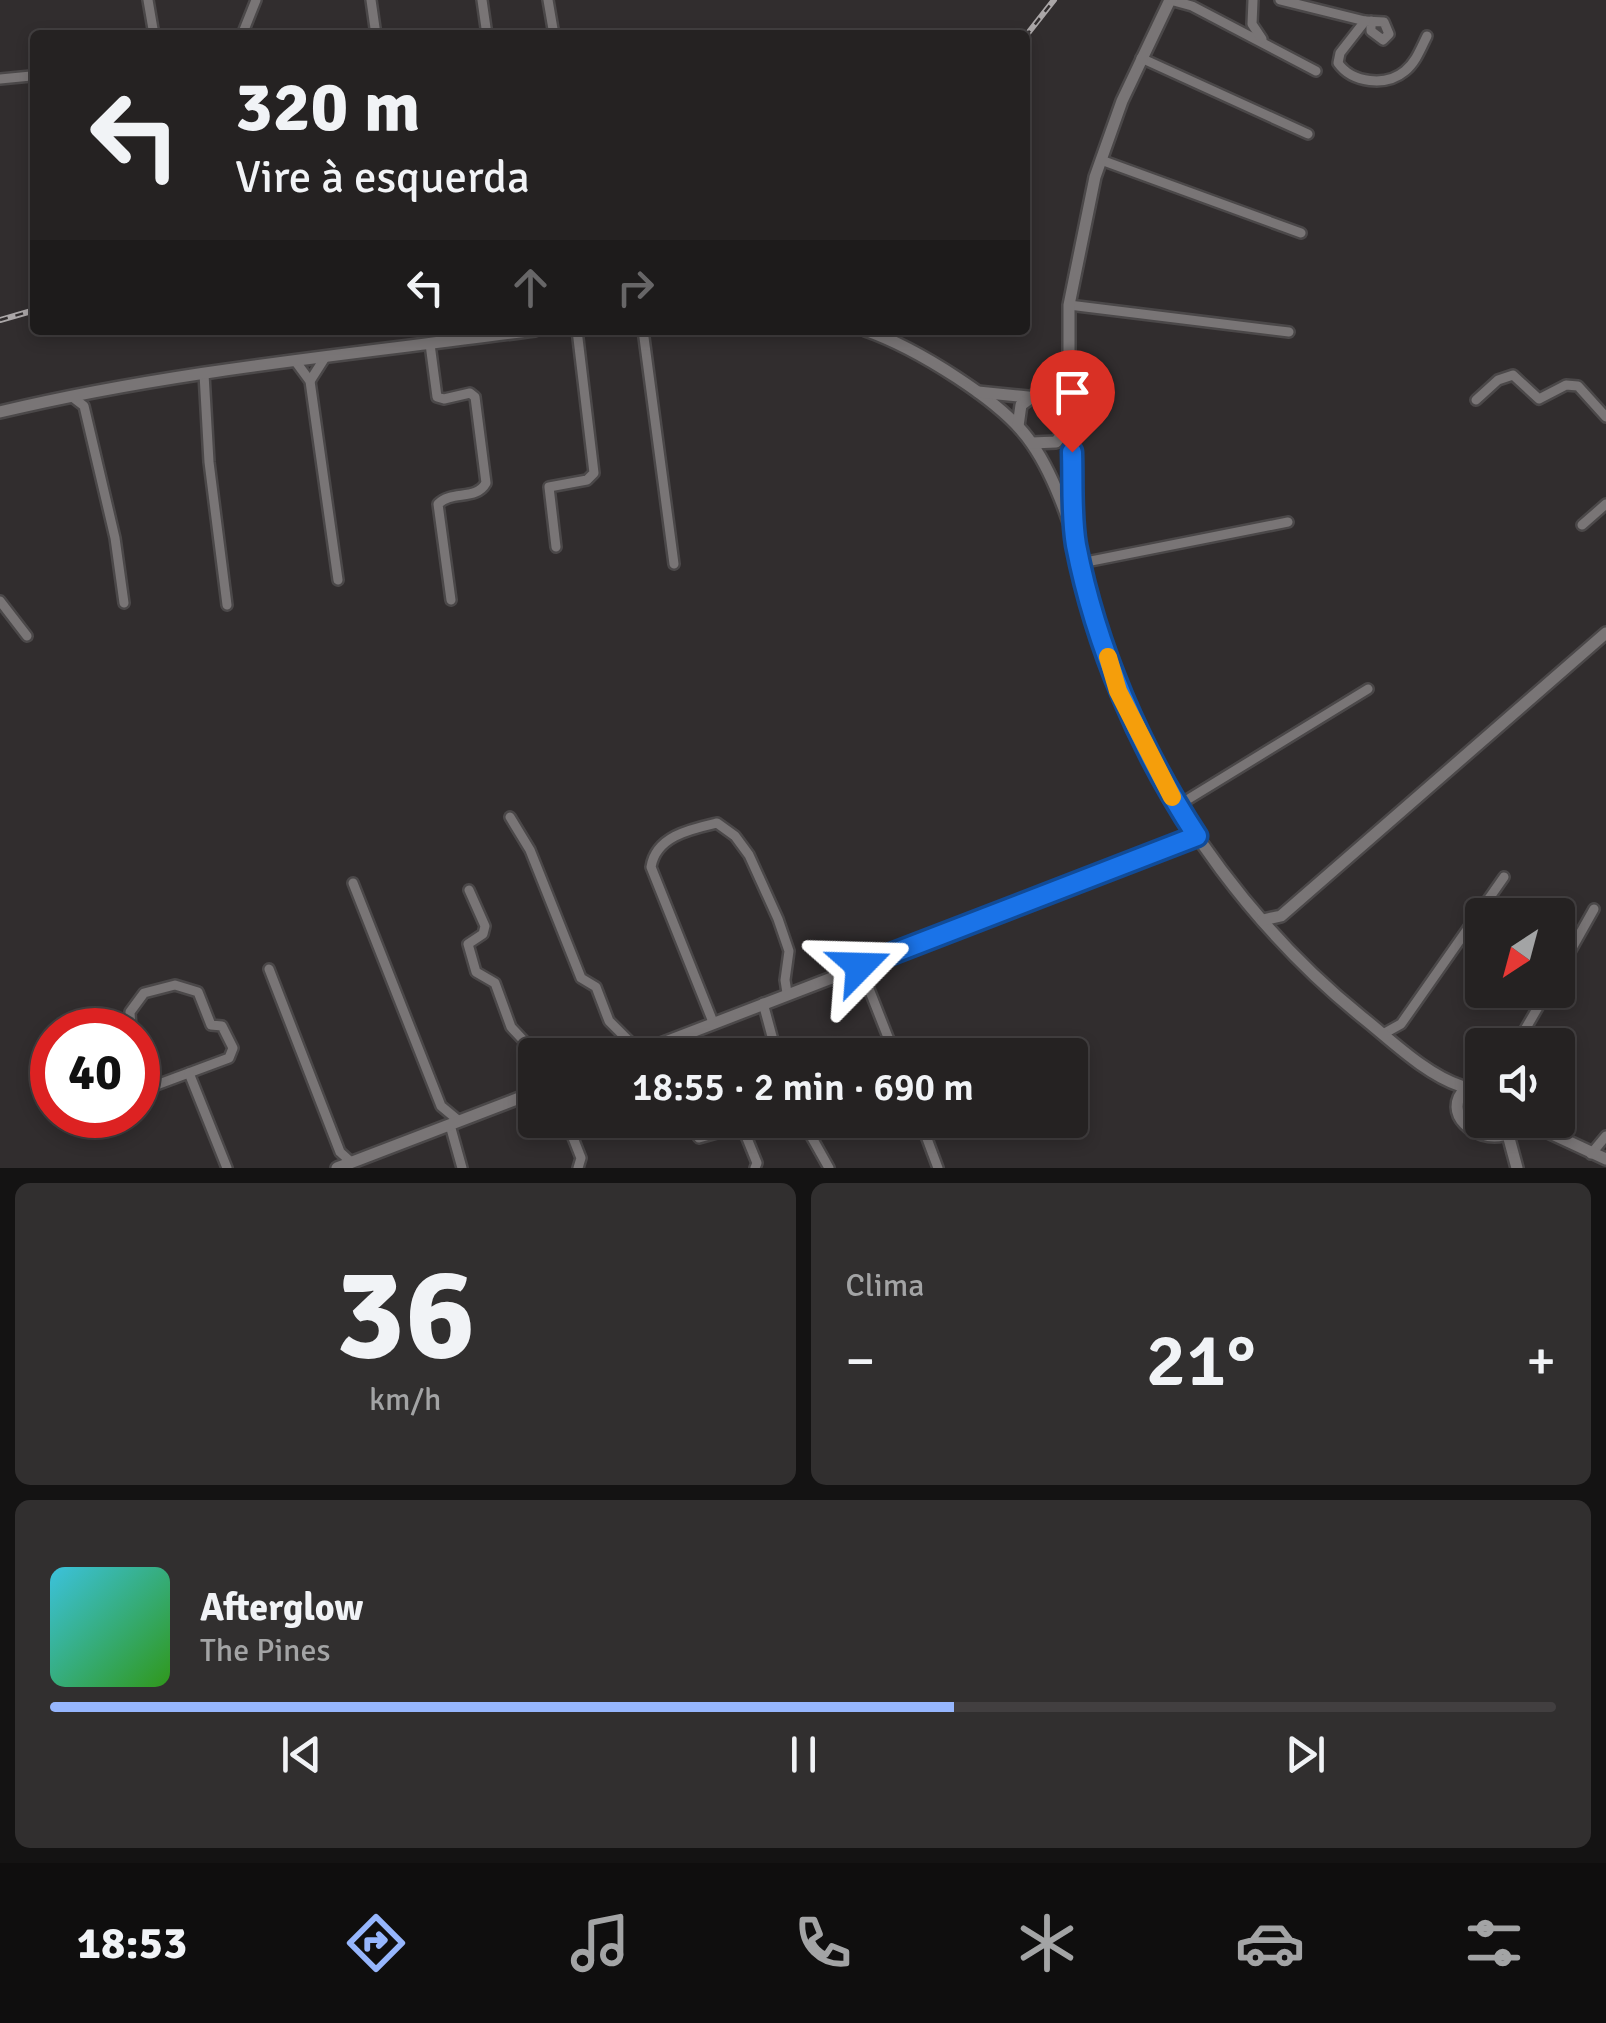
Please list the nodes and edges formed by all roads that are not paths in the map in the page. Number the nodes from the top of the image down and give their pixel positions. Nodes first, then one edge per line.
1 (148, 0) edge
2 (256, 0) edge
3 (371, 0) edge
4 (482, 0) edge
5 (548, 0) edge
6 (1170, 0) edge
7 (1252, 0) edge
8 (1280, 0) edge
9 (153, 30) edge
10 (244, 30) edge
11 (375, 30) edge
12 (486, 30) edge
13 (553, 30) edge
14 (1427, 36) dead end
15 (1264, 43) junction
16 (1141, 58) junction
17 (1316, 72) dead end
18 (30, 76) edge
19 (0, 79) edge
20 (1308, 134) dead end
21 (1101, 160) junction
22 (1301, 232) dead end
23 (1069, 305) junction
24 (1289, 332) dead end
25 (498, 335) edge
26 (577, 335) edge
27 (641, 335) edge
28 (878, 335) edge
29 (430, 344) junction
30 (1070, 356) junction
31 (324, 358) junction
32 (296, 362) junction
33 (204, 374) junction
34 (310, 381) junction
35 (974, 391) junction
36 (94, 392) junction
37 (70, 395) junction
38 (1034, 395) junction
39 (1476, 400) dead end
40 (84, 406) junction
41 (0, 412) edge
42 (1069, 417) junction
43 (1606, 417) edge
44 (1018, 426) junction
45 (1032, 443) junction
46 (1606, 504) edge
47 (1288, 522) dead end
48 (1582, 525) dead end
49 (1076, 542) junction
50 (556, 547) dead end
51 (1081, 563) junction
52 (674, 564) dead end
53 (338, 580) dead end
54 (451, 600) dead end
55 (0, 602) edge
56 (124, 603) dead end
57 (227, 605) dead end
58 (1606, 633) edge
59 (28, 636) dead end
60 (1368, 689) dead end
61 (1177, 806) junction
62 (510, 817) dead end
63 (1197, 836) junction
64 (1504, 878) dead end
65 (353, 883) dead end
66 (470, 890) dead end
67 (1594, 909) dead end
68 (1281, 916) junction
69 (1263, 920) junction
70 (1277, 936) junction
71 (1575, 942) edge
72 (860, 966) junction
73 (269, 969) dead end
74 (787, 993) junction
75 (763, 1003) junction
76 (133, 1008) edge
77 (713, 1022) junction
78 (1401, 1024) junction
79 (1383, 1034) junction
80 (522, 1038) edge
81 (623, 1038) edge
82 (676, 1038) edge
83 (773, 1038) edge
84 (888, 1038) edge
85 (1399, 1046) junction
86 (190, 1073) junction
87 (1442, 1078) junction
88 (160, 1083) edge
89 (1465, 1088) edge
90 (1465, 1089) edge
91 (518, 1099) edge
92 (1457, 1100) junction
93 (455, 1123) junction
94 (1465, 1125) edge
95 (1606, 1136) edge
96 (573, 1138) edge
97 (747, 1138) edge
98 (813, 1138) edge
99 (927, 1138) edge
100 (1512, 1138) edge
101 (1546, 1138) edge
102 (1591, 1154) junction
103 (1606, 1159) edge
104 (343, 1164) edge
105 (227, 1168) edge
106 (462, 1168) edge
107 (578, 1168) edge
108 (754, 1168) edge
109 (828, 1168) edge
110 (938, 1168) edge
111 (1518, 1168) edge

1 - 9 street
2 - 10 street
3 - 11 street
4 - 12 street
5 - 13 street
6 - 15 street
6 - 16 street
7 - 15 street
8 - 14 street
15 - 17 street
16 - 20 street
16 - 21 street
18 - 19 street
21 - 22 street
21 - 23 street
23 - 24 street
23 - 30 street
25 - 29 street
26 - 50 street
27 - 52 street
28 - 35 street
29 - 31 street
29 - 54 street
30 - 38 street
30 - 42 street
31 - 32 street
31 - 34 street
32 - 33 street
32 - 34 street
33 - 36 street
33 - 57 street
34 - 53 street
35 - 38 street
35 - 44 street
36 - 37 street
36 - 40 street
37 - 40 street
37 - 41 street
38 - 42 street
38 - 44 street
39 - 43 street
40 - 56 street
42 - 45 street
42 - 49 street
44 - 45 street
45 - 49 street
46 - 48 street
47 - 51 street
49 - 51 street
51 - 61 street
55 - 59 street
58 - 68 street
60 - 61 street
61 - 63 street
62 - 81 street
63 - 69 street
63 - 72 street
64 - 78 street
65 - 93 street
66 - 80 street
67 - 71 street
68 - 69 street
68 - 70 street
69 - 70 street
70 - 79 street
72 - 74 street
72 - 84 street
73 - 104 street
74 - 75 street
74 - 77 street
75 - 77 street
75 - 83 street
76 - 86 street
77 - 82 street
78 - 79 street
78 - 85 street
79 - 85 street
85 - 87 street
86 - 88 street
86 - 105 street
87 - 89 street
87 - 92 street
90 - 92 street
91 - 93 street
92 - 94 street
93 - 104 street
93 - 106 street
95 - 102 street
96 - 107 street
97 - 108 street
98 - 109 street
99 - 110 street
100 - 111 street
101 - 102 street
102 - 103 street

